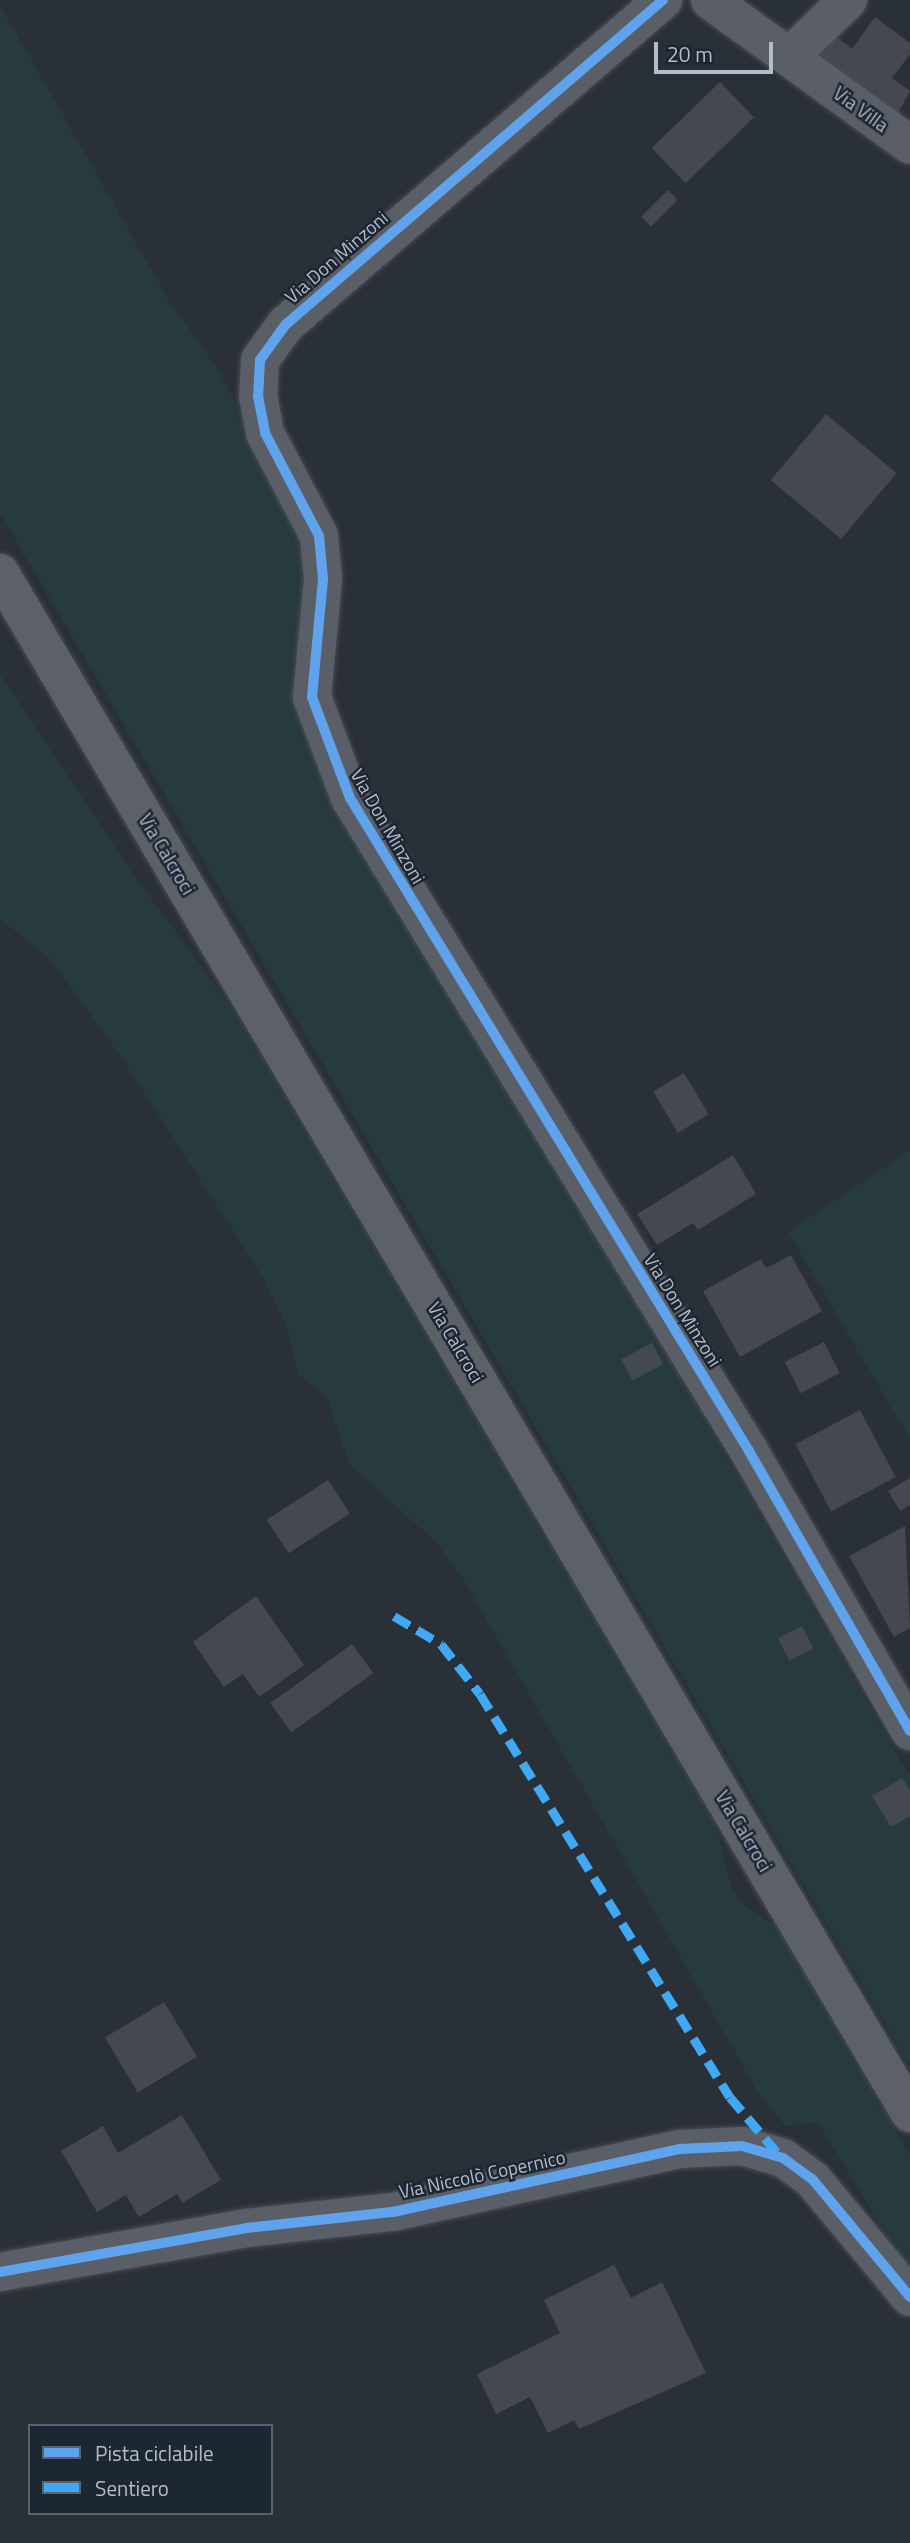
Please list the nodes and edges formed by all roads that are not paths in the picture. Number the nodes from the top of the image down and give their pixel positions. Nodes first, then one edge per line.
1 (663, 0) edge
2 (710, 0) edge
3 (848, 0) edge
4 (789, 57) junction
5 (910, 145) edge
6 (0, 573) edge
7 (910, 1731) edge
8 (910, 2113) edge
9 (0, 2272) edge
10 (910, 2297) edge

1 - 7 street, Via Don Minzoni
2 - 4 street, Via Villa
3 - 4 street
4 - 5 street, Via Villa
6 - 8 main road, Via Calcroci
9 - 10 street, Via Niccolò Copernico

